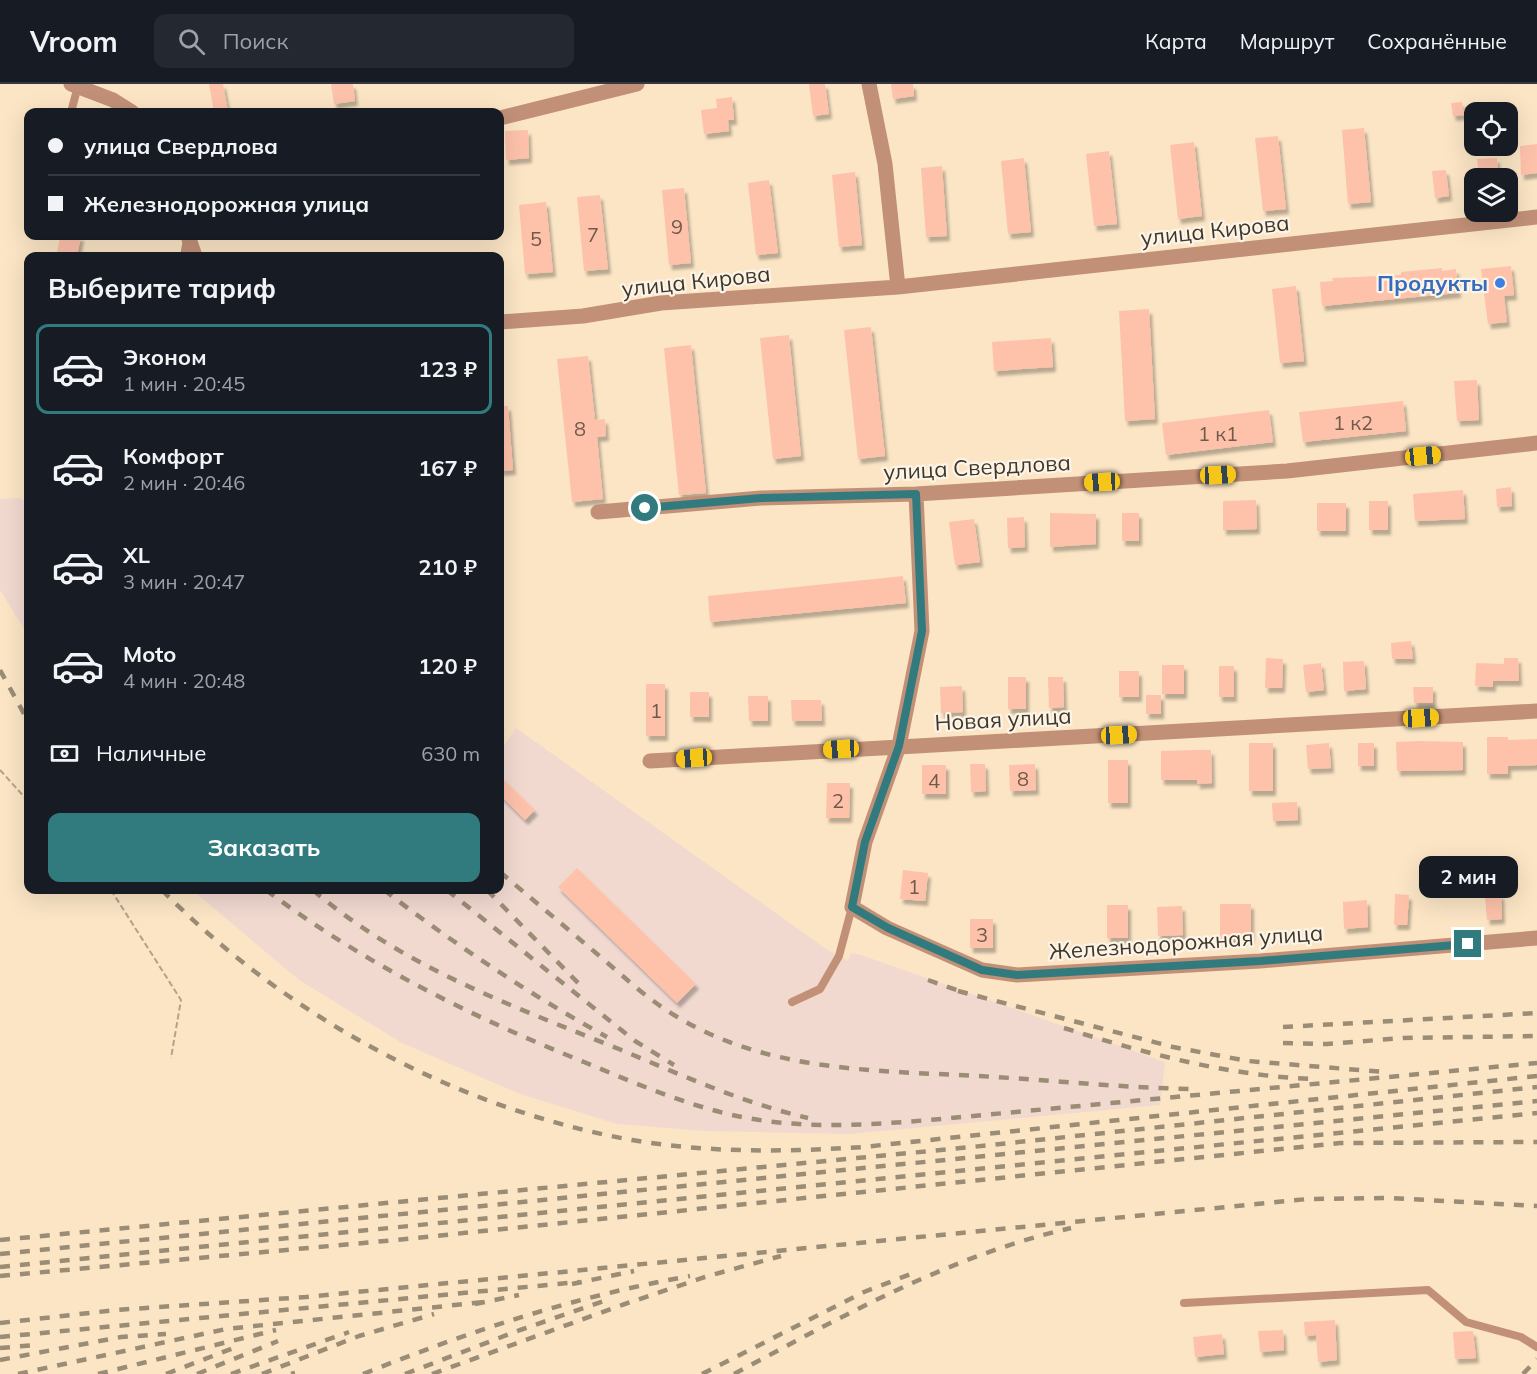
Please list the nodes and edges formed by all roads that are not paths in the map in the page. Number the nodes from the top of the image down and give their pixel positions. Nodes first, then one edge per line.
1 (638, 84) edge
2 (869, 84) edge
3 (75, 85) edge
4 (72, 108) edge
5 (126, 108) edge
6 (504, 117) edge
7 (1537, 217) edge
8 (897, 287) junction
9 (504, 322) edge
10 (1537, 443) edge
11 (916, 494) junction
12 (598, 512) dead end
13 (1537, 711) edge
14 (899, 746) junction
15 (650, 761) dead end
16 (852, 907) junction
17 (1537, 938) edge
18 (792, 1002) dead end
19 (1184, 1303) dead end
20 (1537, 1347) edge

1 - 6 street
2 - 8 street
3 - 4 lane
3 - 5 street
7 - 8 street, улица Кирова
8 - 9 street, улица Кирова
10 - 11 street, улица Свердлова
11 - 12 street, улица Свердлова
11 - 14 street
13 - 14 street, Новая улица
14 - 15 street, Новая улица
14 - 16 street
16 - 17 street, Железнодорожная улица
16 - 18 lane
19 - 20 lane

